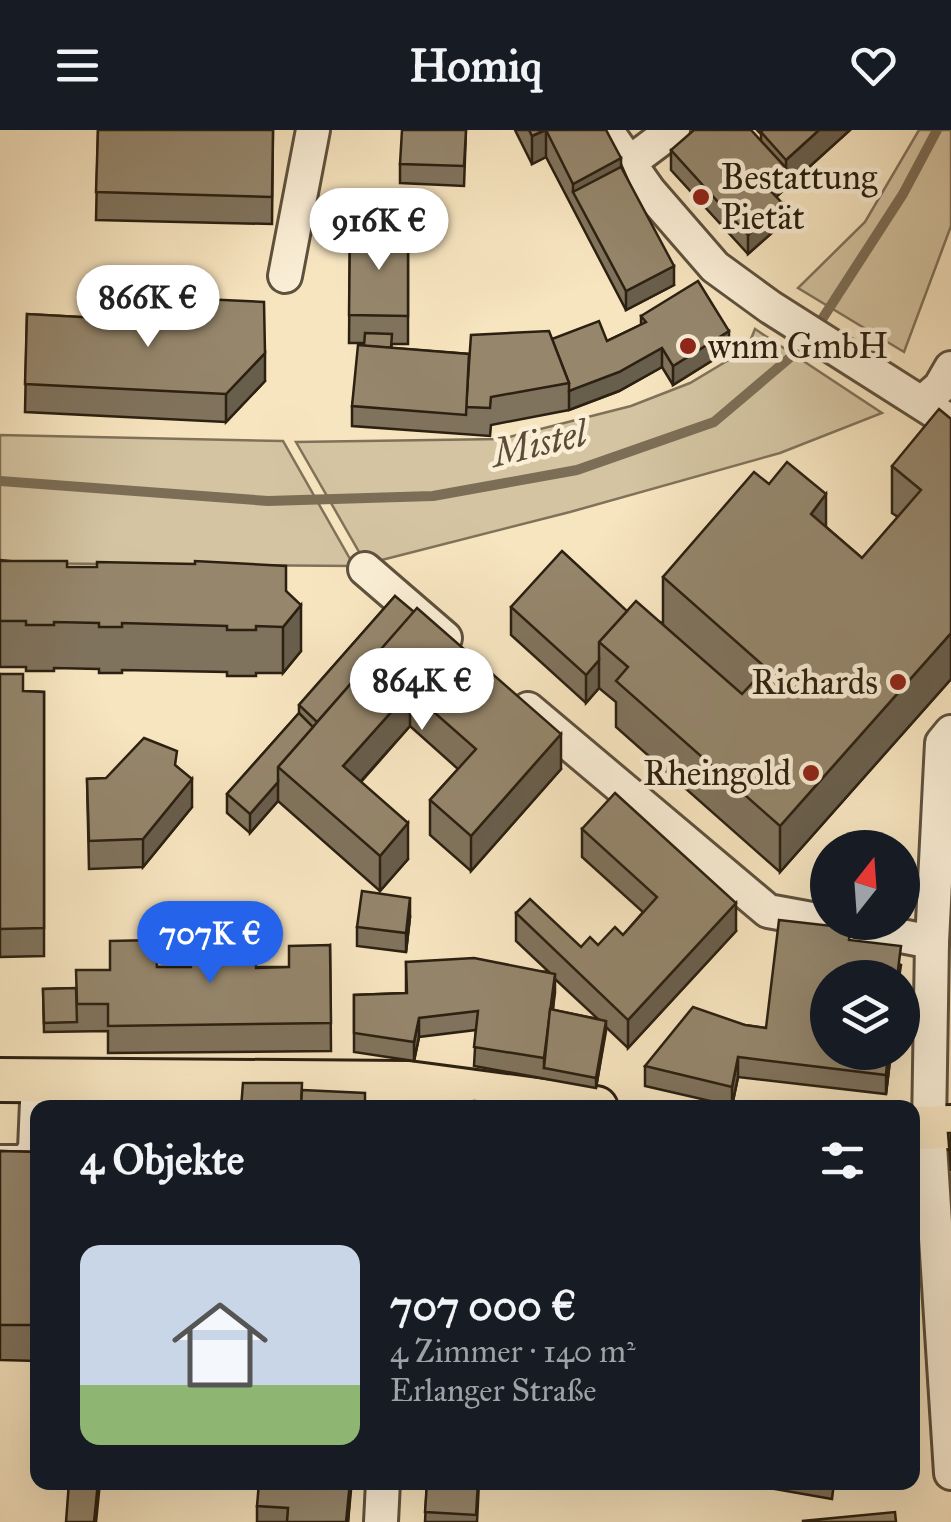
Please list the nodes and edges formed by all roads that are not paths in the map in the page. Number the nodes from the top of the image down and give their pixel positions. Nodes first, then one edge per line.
1 (313, 130) edge
2 (606, 130) edge
3 (673, 130) edge
4 (630, 163) junction
5 (285, 276) dead end
6 (951, 368) edge
7 (915, 398) junction
8 (951, 422) edge
9 (365, 570) dead end
10 (472, 661) edge
11 (502, 686) edge
12 (948, 739) edge
13 (945, 782) edge
14 (810, 919) edge
15 (920, 940) edge
16 (932, 942) junction
17 (10, 1080) edge
18 (118, 1093) edge
19 (407, 1096) edge
20 (470, 1100) edge
21 (30, 1116) edge
22 (931, 1128) edge
23 (30, 1156) edge
24 (0, 1162) edge
25 (951, 1473) edge
26 (383, 1490) edge
27 (381, 1522) edge

1 - 5 street
2 - 4 street
3 - 4 street
4 - 7 street
6 - 7 street
7 - 8 street
9 - 10 street
11 - 14 street
12 - 13 street
13 - 16 street
15 - 16 street
16 - 22 street
17 - 18 main road
17 - 21 street
18 - 19 main road
19 - 20 main road
22 - 25 street
23 - 24 street
26 - 27 street

